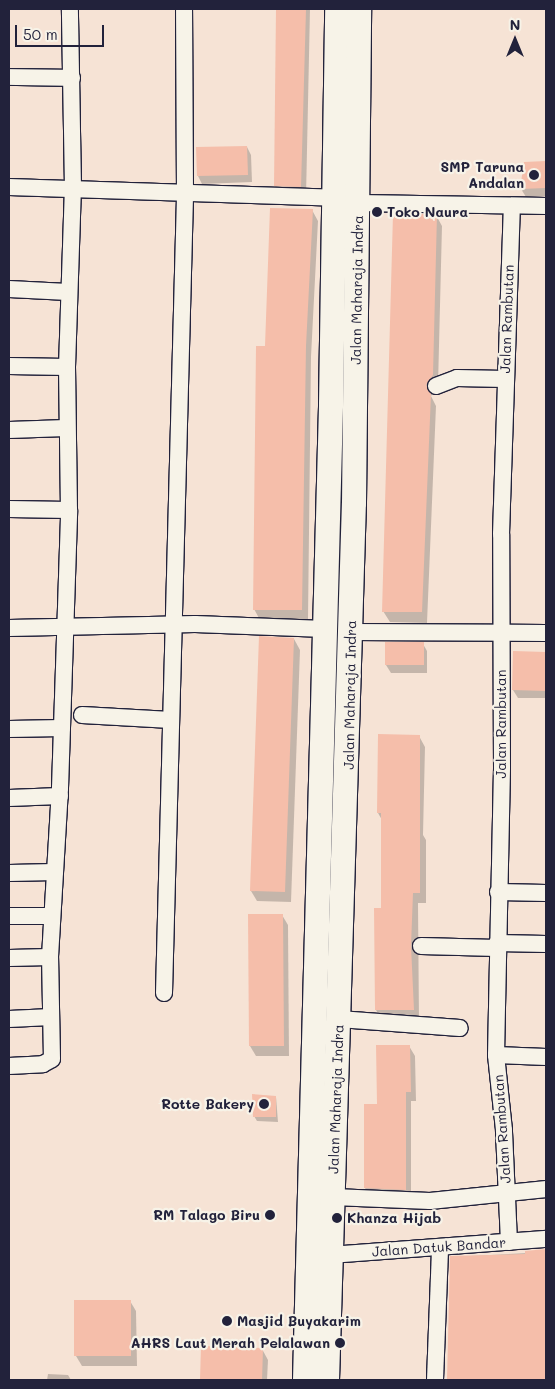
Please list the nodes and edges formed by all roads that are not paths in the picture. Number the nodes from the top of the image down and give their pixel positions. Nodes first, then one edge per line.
1 (70, 9) edge
2 (184, 9) edge
3 (337, 9) edge
4 (359, 9) edge
5 (9, 76) edge
6 (72, 78) junction
7 (9, 187) edge
8 (73, 188) junction
9 (185, 194) junction
10 (335, 198) junction
11 (359, 203) junction
12 (512, 206) junction
13 (546, 206) edge
14 (9, 289) edge
15 (68, 292) junction
16 (9, 366) edge
17 (67, 367) junction
18 (505, 379) junction
19 (436, 386) dead end
20 (66, 428) junction
21 (9, 430) edge
22 (9, 509) edge
23 (69, 510) junction
24 (171, 624) junction
25 (9, 628) edge
26 (64, 629) junction
27 (325, 629) junction
28 (351, 632) junction
29 (500, 632) junction
30 (546, 633) edge
31 (82, 715) dead end
32 (171, 720) junction
33 (62, 728) junction
34 (9, 729) edge
35 (60, 796) junction
36 (9, 798) edge
37 (55, 872) junction
38 (9, 873) edge
39 (498, 892) junction
40 (546, 893) edge
41 (9, 916) edge
42 (52, 916) junction
43 (546, 944) edge
44 (497, 945) junction
45 (421, 946) dead end
46 (50, 957) junction
47 (9, 958) edge
48 (316, 970) junction
49 (342, 972) junction
50 (164, 993) dead end
51 (51, 1017) junction
52 (339, 1019) junction
53 (9, 1020) edge
54 (460, 1028) dead end
55 (496, 1055) junction
56 (546, 1057) edge
57 (9, 1066) edge
58 (546, 1189) edge
59 (506, 1191) junction
60 (333, 1197) junction
61 (546, 1239) edge
62 (508, 1242) junction
63 (440, 1247) junction
64 (331, 1255) junction
65 (305, 1380) edge
66 (327, 1380) edge
67 (435, 1380) edge

1 - 6 street
2 - 9 street
3 - 10 highway, Jalan Maharaja Indra
4 - 11 highway, Jalan Maharaja Indra
5 - 6 street
6 - 8 street
7 - 8 street
8 - 9 street
8 - 15 street
9 - 10 street
9 - 24 street
10 - 27 highway, Jalan Maharaja Indra
11 - 12 street
11 - 28 highway, Jalan Maharaja Indra
12 - 13 street
12 - 18 street, Jalan Rambutan
14 - 15 street
15 - 17 street
16 - 17 street
17 - 20 street
18 - 19 street
18 - 29 street, Jalan Rambutan
20 - 21 street
20 - 23 street
22 - 23 street
23 - 26 street
24 - 26 street
24 - 27 street
24 - 32 street
25 - 26 street
26 - 33 street
27 - 48 highway, Jalan Maharaja Indra
28 - 29 street
28 - 49 highway, Jalan Maharaja Indra
29 - 30 street
29 - 39 street, Jalan Rambutan
31 - 32 street
32 - 50 street
33 - 34 street
33 - 35 street
35 - 36 street
35 - 37 street
37 - 38 street
37 - 42 street
39 - 40 street
39 - 44 street, Jalan Rambutan
41 - 42 street
42 - 46 street
43 - 44 street
44 - 45 street
44 - 55 street, Jalan Rambutan
46 - 47 street
46 - 51 street
48 - 49 highway
48 - 65 highway, Jalan Maharaja Indra
49 - 52 highway, Jalan Maharaja Indra
51 - 53 street
51 - 57 street
52 - 54 street
52 - 60 highway, Jalan Maharaja Indra
55 - 56 street
55 - 59 street, Jalan Rambutan
58 - 59 street
59 - 60 street
59 - 62 street, Jalan Rambutan
60 - 64 highway, Jalan Maharaja Indra
61 - 62 street, Jalan Datuk Bandar
62 - 63 street, Jalan Datuk Bandar
63 - 64 street, Jalan Datuk Bandar
63 - 67 street
64 - 66 highway, Jalan Maharaja Indra

